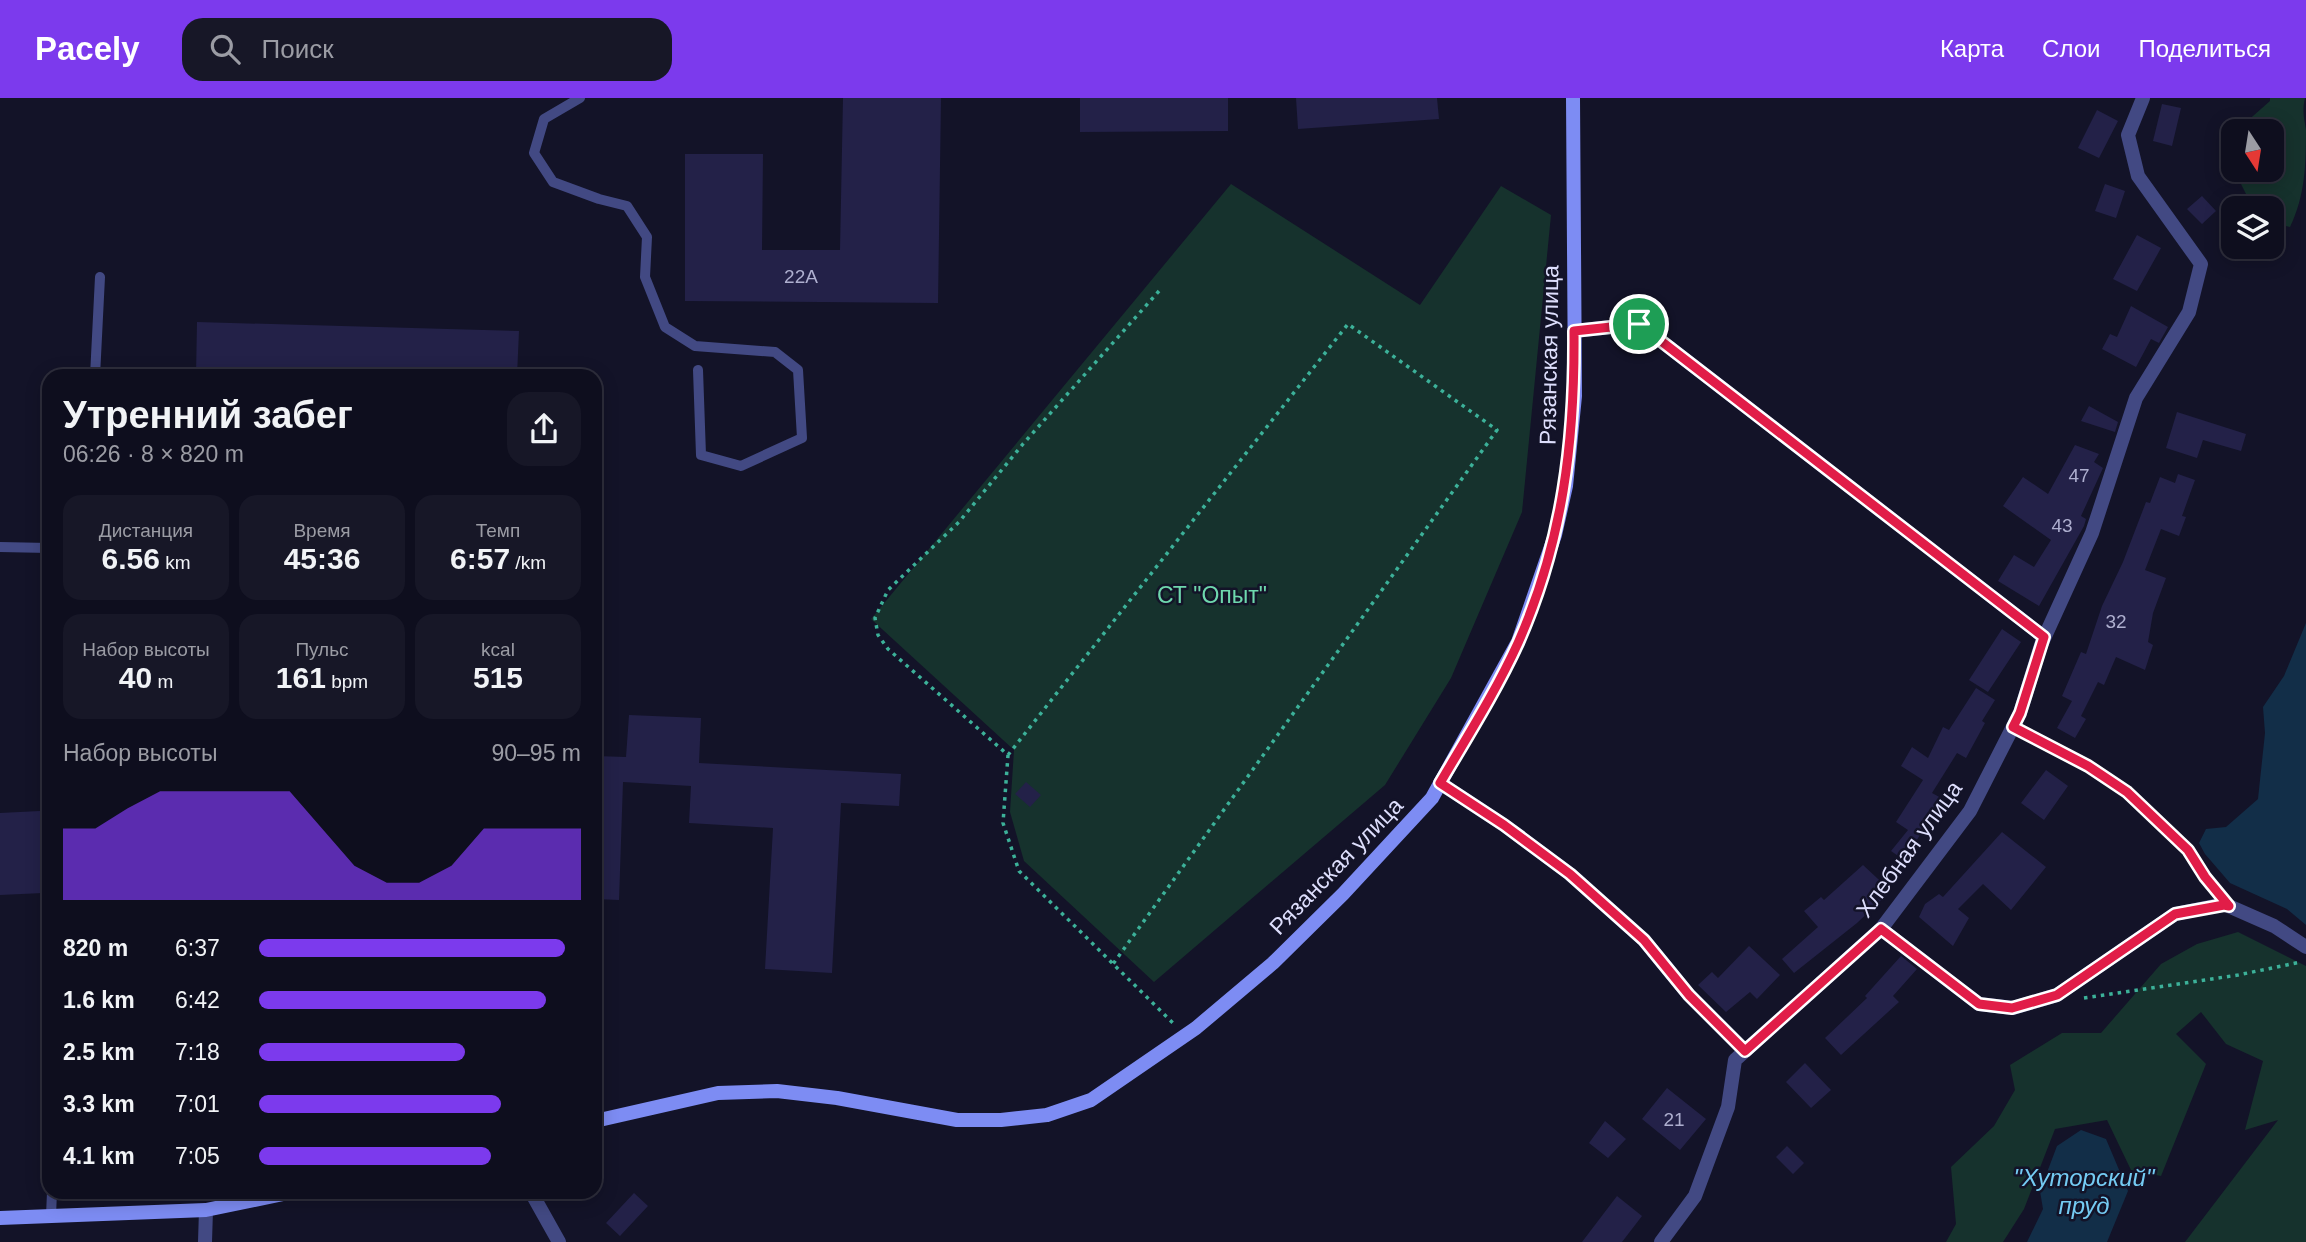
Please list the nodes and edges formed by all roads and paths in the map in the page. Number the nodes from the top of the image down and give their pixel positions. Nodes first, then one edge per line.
1 (580, 98) edge
2 (1573, 98) edge
3 (2143, 98) edge
4 (100, 278) dead end
5 (1160, 291) dead end
6 (1574, 331) junction
7 (95, 369) edge
8 (698, 370) dead end
9 (0, 547) edge
10 (42, 548) edge
11 (2044, 637) junction
12 (2013, 727) junction
13 (1007, 755) junction
14 (1440, 783) junction
15 (2229, 906) junction
16 (1881, 929) junction
17 (2306, 947) edge
18 (2306, 961) edge
19 (1114, 964) junction
20 (2076, 1000) dead end
21 (1186, 1035) junction
22 (1745, 1051) junction
23 (602, 1119) edge
24 (52, 1199) edge
25 (259, 1199) edge
26 (535, 1199) edge
27 (206, 1210) junction
28 (51, 1216) junction
29 (0, 1218) edge
30 (205, 1242) edge
31 (559, 1242) edge
32 (1661, 1242) edge

1 - 8 lane
2 - 6 street, Рязанская улица
3 - 11 street, Хлебная улица
4 - 7 lane
5 - 13 path
6 - 11 street
6 - 14 street, Рязанская улица
9 - 10 lane
11 - 12 street, Хлебная улица
12 - 15 path
12 - 16 street, Хлебная улица
13 - 19 path
13 - 19 path
14 - 21 street, Рязанская улица
14 - 22 street
15 - 16 street
15 - 17 street
16 - 22 street, Хлебная улица
18 - 20 path
19 - 21 path
21 - 23 street, Рязанская улица
22 - 32 street, Хлебная улица
24 - 28 lane
25 - 27 street
26 - 31 street
27 - 28 street
27 - 30 street
28 - 29 street

